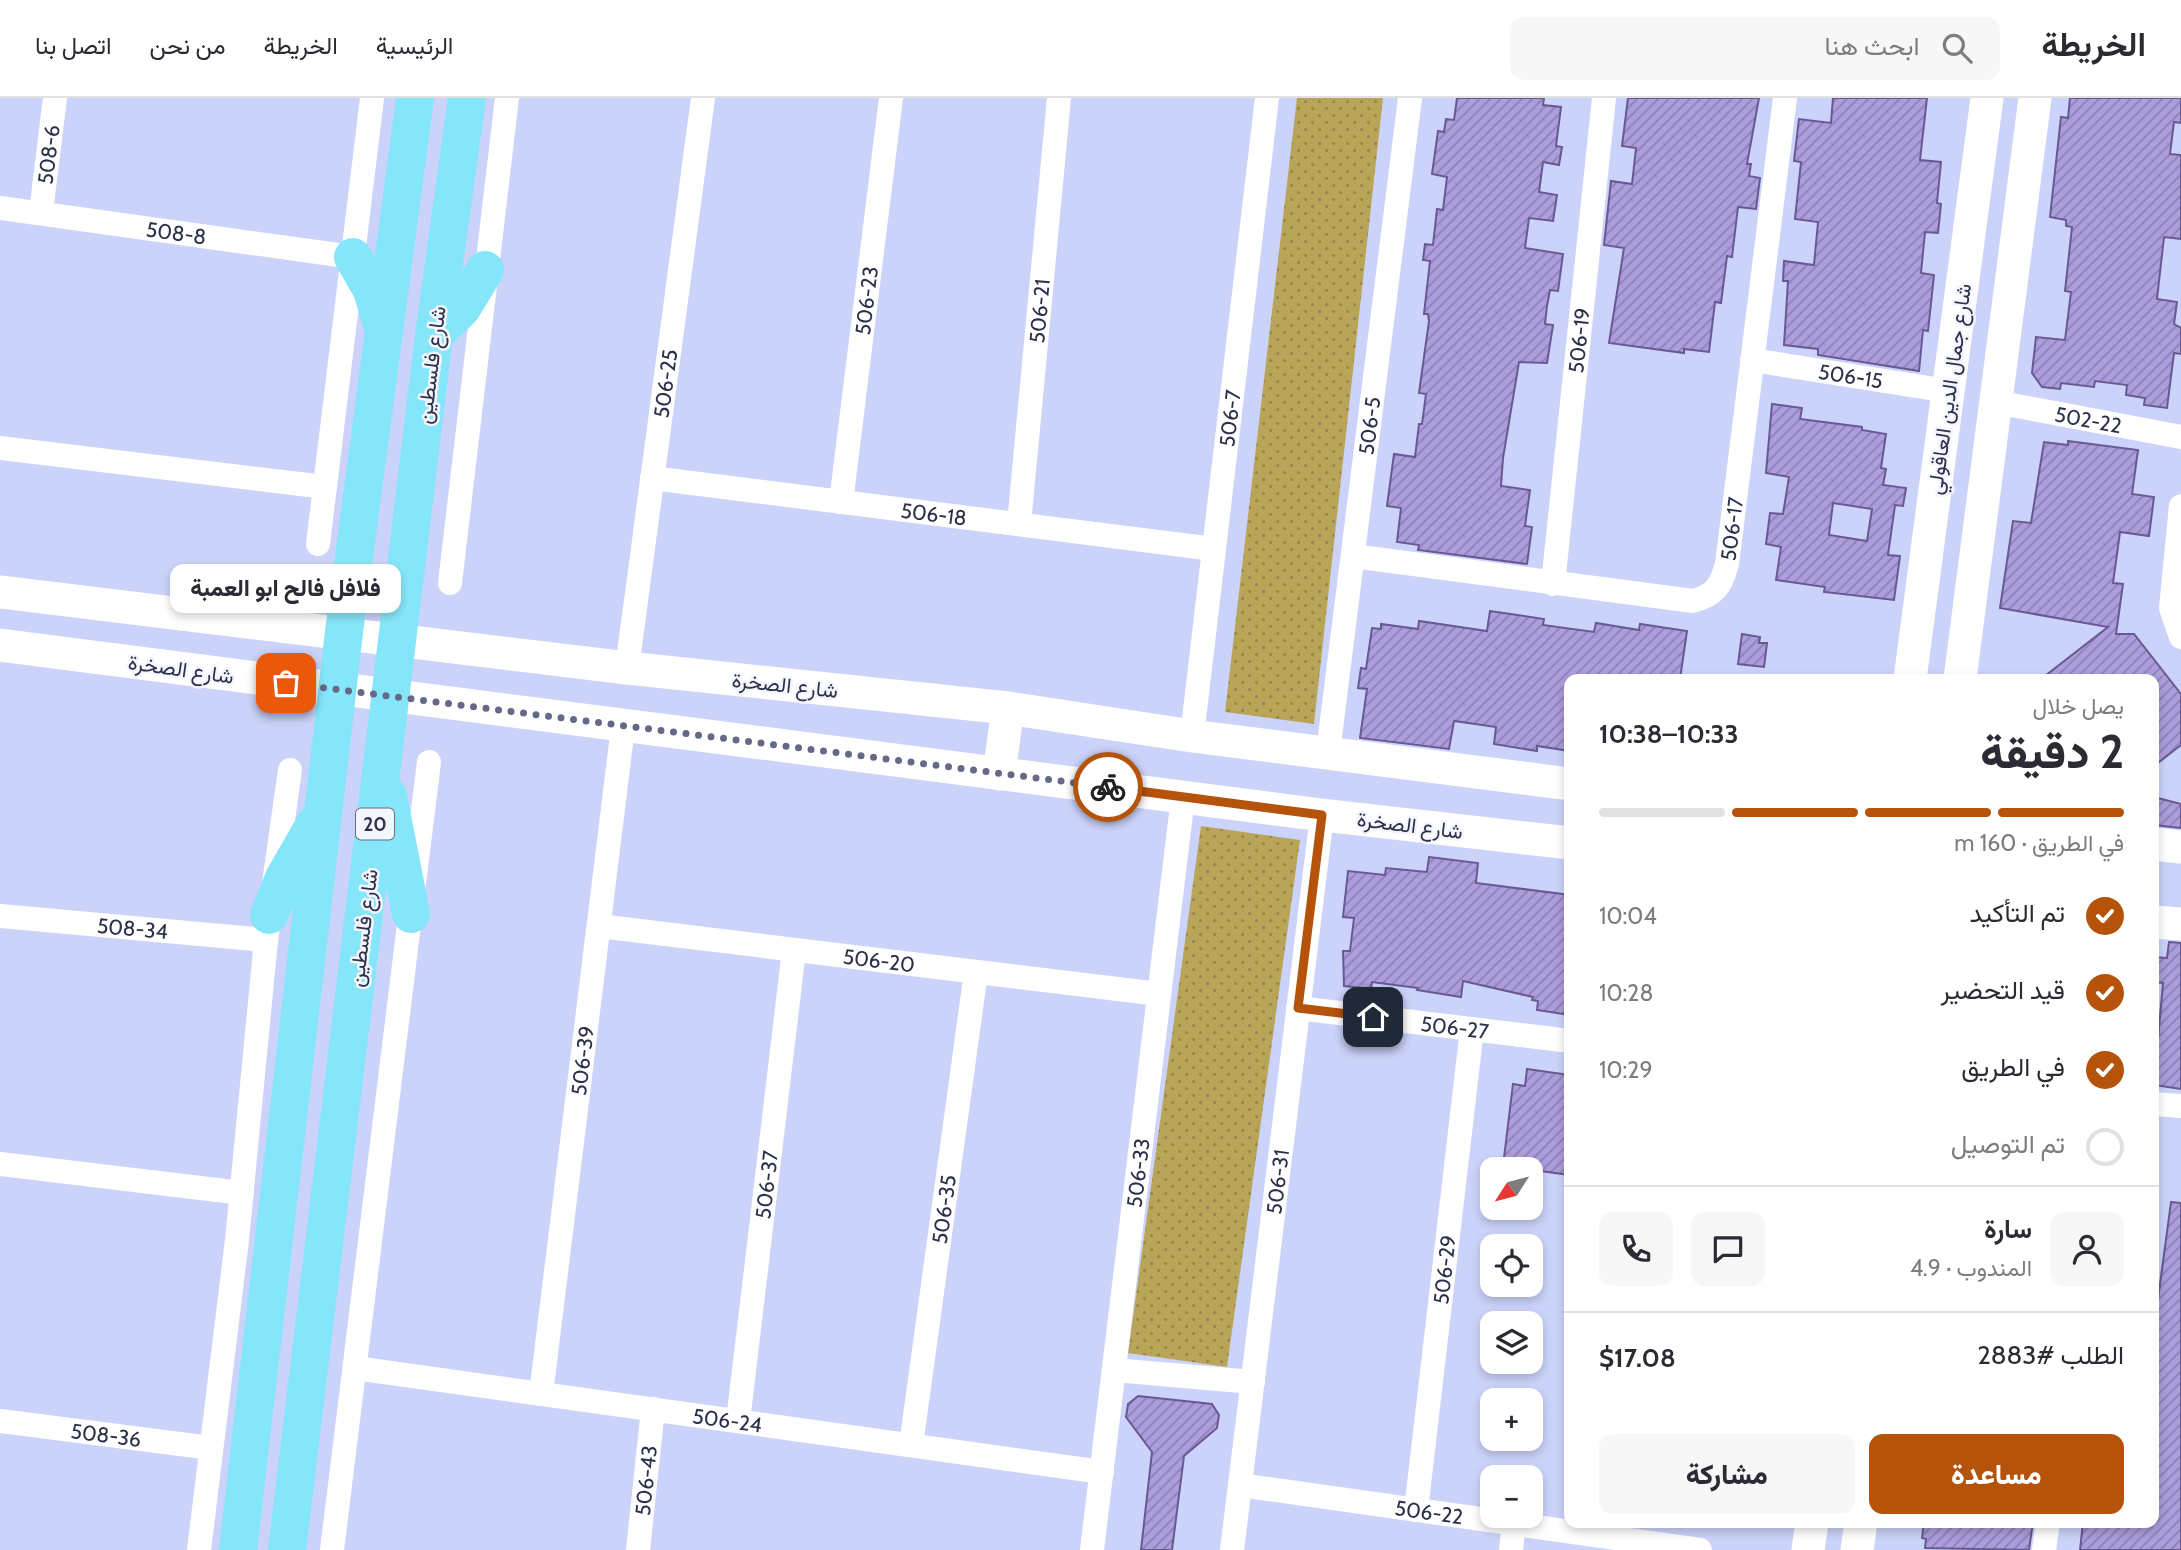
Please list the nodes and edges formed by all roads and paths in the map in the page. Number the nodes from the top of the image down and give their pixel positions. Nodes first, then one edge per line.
1 (55, 98) edge
2 (372, 98) edge
3 (415, 98) edge
4 (467, 98) edge
5 (507, 98) edge
6 (703, 98) edge
7 (891, 98) edge
8 (1059, 98) edge
9 (1267, 98) edge
10 (1410, 98) edge
11 (1604, 98) edge
12 (1785, 98) edge
13 (1987, 98) edge
14 (2035, 98) edge
15 (0, 208) edge
16 (41, 212) junction
17 (353, 257) junction
18 (485, 270) junction
19 (435, 335) junction
20 (385, 338) junction
21 (1752, 360) junction
22 (1948, 391) junction
23 (1996, 402) junction
24 (2181, 437) edge
25 (0, 448) edge
26 (652, 478) junction
27 (325, 486) junction
28 (841, 502) junction
29 (2181, 506) edge
30 (1019, 524) junction
31 (318, 544) dead end
32 (1214, 549) junction
33 (1353, 556) junction
34 (450, 583) dead end
35 (1553, 584) junction
36 (0, 592) edge
37 (344, 632) junction
38 (2181, 637) edge
39 (397, 640) junction
40 (0, 645) edge
41 (627, 668) junction
42 (1911, 674) edge
43 (1961, 674) edge
44 (338, 690) junction
45 (390, 696) junction
46 (1008, 708) junction
47 (623, 727) junction
48 (1192, 736) junction
49 (1328, 752) junction
50 (429, 762) dead end
51 (290, 770) dead end
52 (382, 772) junction
53 (999, 774) junction
54 (1564, 783) edge
55 (1183, 797) junction
56 (323, 810) junction
57 (1322, 815) junction
58 (1564, 842) edge
59 (2159, 845) edge
60 (2181, 847) edge
61 (411, 914) junction
62 (0, 916) edge
63 (2159, 923) edge
64 (2181, 925) edge
65 (599, 926) junction
66 (267, 928) junction
67 (794, 950) junction
68 (976, 972) junction
69 (1159, 995) junction
70 (1298, 1008) junction
71 (1472, 1029) junction
72 (1564, 1040) edge
73 (2159, 1104) edge
74 (2181, 1106) edge
75 (0, 1164) edge
76 (242, 1193) junction
77 (355, 1368) junction
78 (1114, 1370) junction
79 (1253, 1382) junction
80 (541, 1394) junction
81 (653, 1409) junction
82 (0, 1421) edge
83 (738, 1421) junction
84 (911, 1445) junction
85 (211, 1448) junction
86 (1102, 1472) junction
87 (1240, 1485) junction
88 (1416, 1510) junction
89 (1480, 1519) edge
90 (1543, 1526) edge
91 (1564, 1527) edge
92 (1514, 1528) edge
93 (1576, 1528) edge
94 (1811, 1528) edge
95 (1860, 1528) edge
96 (2047, 1528) edge
97 (1607, 1530) edge
98 (199, 1550) edge
99 (238, 1550) edge
100 (287, 1550) edge
101 (332, 1550) edge
102 (638, 1550) edge
103 (1092, 1550) edge
104 (1232, 1550) edge
105 (1511, 1550) edge
106 (1700, 1550) edge
107 (1808, 1550) edge
108 (1857, 1550) edge
109 (2044, 1550) edge

1 - 16 street, 508-6
2 - 17 street
3 - 20 main road
4 - 19 main road, شارع فلسطين / 20
5 - 18 street
6 - 26 street, 506-25
7 - 28 street, 506-23
8 - 30 street, 506-21
9 - 32 street, 506-7
10 - 33 street, 506-5
11 - 35 street, 506-19
12 - 21 street, 506-17
13 - 22 street, شارع جمال الدين العاقولي
14 - 23 street
15 - 16 street, 508-8
16 - 17 street, 508-8
17 - 20 main road
17 - 27 street
18 - 19 main road
18 - 34 street
19 - 39 main road, شارع فلسطين / 20
20 - 37 main road
21 - 22 street, 506-15
21 - 35 street, 506-17
22 - 42 street, شارع جمال الدين العاقولي
23 - 24 street, 502-22
23 - 43 street
25 - 27 street
26 - 28 street, 506-18
26 - 41 street, 506-25
27 - 31 street
28 - 30 street, 506-18
29 - 38 street
30 - 32 street, 506-18
32 - 48 street, 506-7
33 - 35 street, 506-17
33 - 49 street, 506-5
36 - 37 street, شارع الصخرة
37 - 39 street, شارع الصخرة
37 - 44 main road
39 - 41 street, شارع الصخرة
39 - 45 main road, شارع فلسطين / 20
40 - 44 street, شارع الصخرة
41 - 46 street, شارع الصخرة
44 - 45 street, شارع الصخرة
44 - 56 main road
45 - 47 street, شارع الصخرة
45 - 52 main road, شارع فلسطين / 20
46 - 48 street, شارع الصخرة
46 - 53 street
47 - 53 street, شارع الصخرة
47 - 65 street, 506-39
48 - 49 street, شارع الصخرة
49 - 54 street, شارع الصخرة
50 - 61 street
51 - 66 street
52 - 61 main road
52 - 100 main road, شارع فلسطين / 20
53 - 55 street, شارع الصخرة
55 - 57 street, شارع الصخرة
55 - 69 street, 506-33
56 - 66 main road
56 - 99 main road
57 - 58 street, شارع الصخرة
57 - 70 street, 506-31
59 - 60 street
61 - 77 street
62 - 66 street, 508-34
63 - 64 street
65 - 67 street, 506-20
65 - 80 street, 506-39
66 - 76 street
67 - 68 street, 506-20
67 - 83 street, 506-37
68 - 69 street, 506-20
68 - 84 street, 506-35
69 - 78 street, 506-33
70 - 71 street, 506-27
70 - 79 street, 506-31
71 - 72 street, 506-27
71 - 88 street, 506-29
73 - 74 street
75 - 76 street
76 - 85 street
77 - 80 street, 506-24
77 - 101 street
78 - 79 street
78 - 86 street, 506-33
79 - 87 street, 506-31
80 - 81 street, 506-24
81 - 83 street, 506-24
81 - 102 street, 506-43
82 - 85 street, 508-36
83 - 84 street, 506-24
84 - 86 street, 506-24
85 - 98 street
86 - 103 street, 506-33
87 - 88 street, 506-22
87 - 104 street, 506-31
88 - 89 street, 506-22
90 - 91 street, 506-22
92 - 105 street
93 - 97 street, 506-22
94 - 107 street
95 - 108 street
96 - 109 street
97 - 106 street, 506-22

